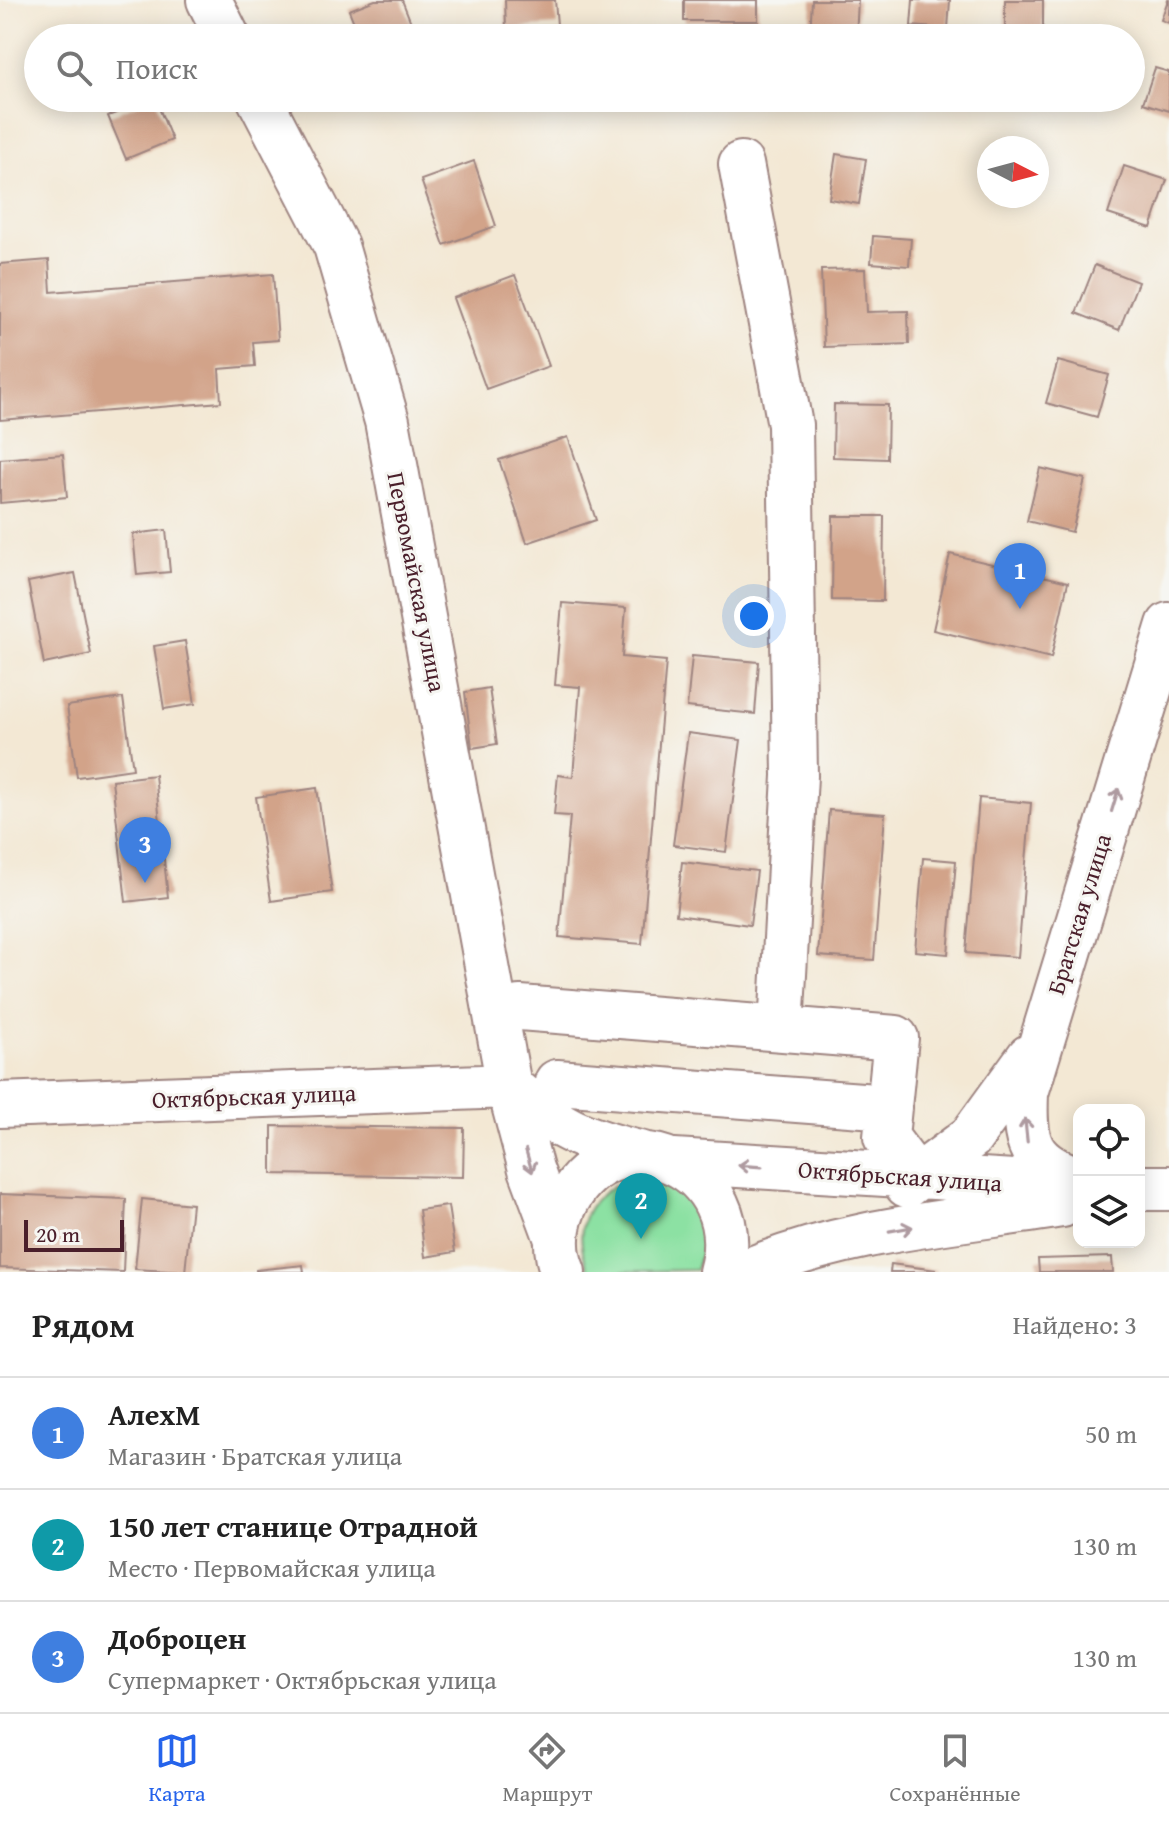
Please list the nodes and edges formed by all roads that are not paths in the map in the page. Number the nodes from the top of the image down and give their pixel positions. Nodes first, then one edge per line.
1 (209, 0) edge
2 (221, 24) edge
3 (266, 112) edge
4 (741, 164) dead end
5 (1169, 625) edge
6 (497, 1012) junction
7 (781, 1029) junction
8 (1039, 1042) junction
9 (557, 1082) dead end
10 (509, 1086) junction
11 (0, 1105) edge
12 (889, 1107) junction
13 (660, 1158) junction
14 (1073, 1176) edge
15 (917, 1178) junction
16 (1073, 1186) edge
17 (1073, 1204) edge
18 (808, 1250) junction
19 (560, 1262) edge
20 (721, 1272) edge
21 (745, 1272) edge

1 - 2 street
3 - 6 street, Первомайская улица
4 - 7 street
8 -> 5 street, Братская улица
6 - 7 street
6 - 10 street, Первомайская улица
7 - 12 street
14 -> 8 street, Братская улица
8 - 15 street
9 - 12 street
10 - 11 street, Октябрьская улица
10 - 13 street
10 -> 19 street, Первомайская улица
12 - 15 street
15 -> 13 street, Октябрьская улица
13 - 19 street
13 - 20 street
15 - 16 street, Октябрьская улица
15 - 18 street
18 -> 17 street
18 - 21 street

